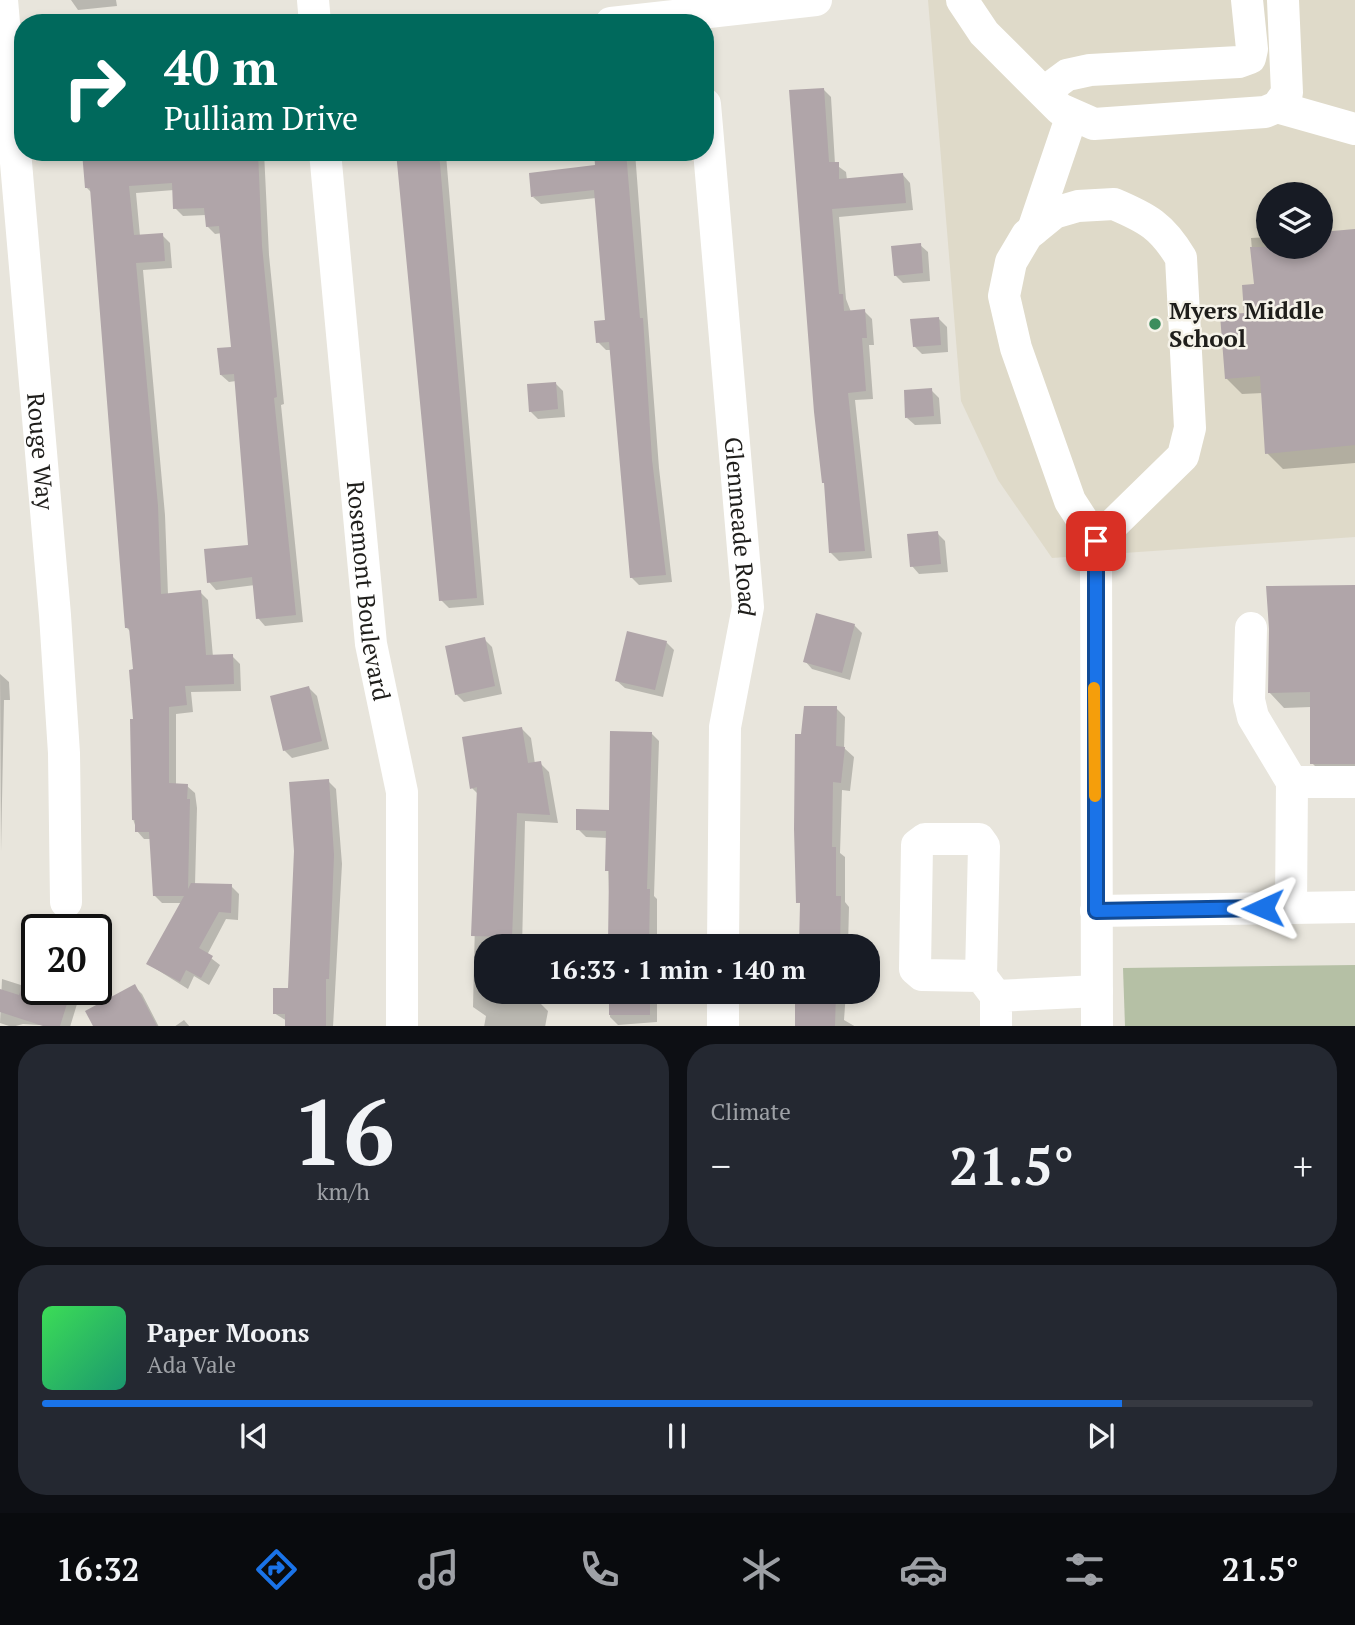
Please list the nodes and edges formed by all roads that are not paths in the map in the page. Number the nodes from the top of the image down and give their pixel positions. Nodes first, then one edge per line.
1 (2, 0) edge
2 (816, 0) edge
3 (962, 0) edge
4 (1247, 0) edge
5 (1283, 0) edge
6 (694, 13) edge
7 (10, 76) edge
8 (1044, 92) junction
9 (1277, 107) junction
10 (1072, 115) junction
11 (14, 124) edge
12 (1355, 129) edge
13 (17, 161) edge
14 (326, 161) edge
15 (710, 161) edge
16 (1033, 230) junction
17 (1096, 541) junction
18 (1251, 628) dead end
19 (1292, 782) junction
20 (1355, 782) edge
21 (66, 902) dead end
22 (1355, 907) edge
23 (1291, 908) junction
24 (1096, 911) junction
25 (723, 934) edge
26 (1097, 991) junction
27 (723, 1004) edge
28 (402, 1026) edge
29 (723, 1026) edge
30 (996, 1026) edge
31 (1097, 1026) edge

1 - 7 street, Rouge Way
2 - 6 street
3 - 8 street
4 - 8 street
5 - 9 street
7 - 11 street, Rouge Way
8 - 10 street
9 - 10 street
9 - 12 street
10 - 16 street
13 - 21 street, Rouge Way
14 - 28 street, Rosemont Boulevard
15 - 25 street, Glenmeade Road
16 - 17 street
16 - 17 street
17 - 24 street
18 - 19 street
19 - 20 street
19 - 23 street
22 - 23 street
23 - 24 street
24 - 26 street
26 - 30 street
26 - 31 street
27 - 29 street

